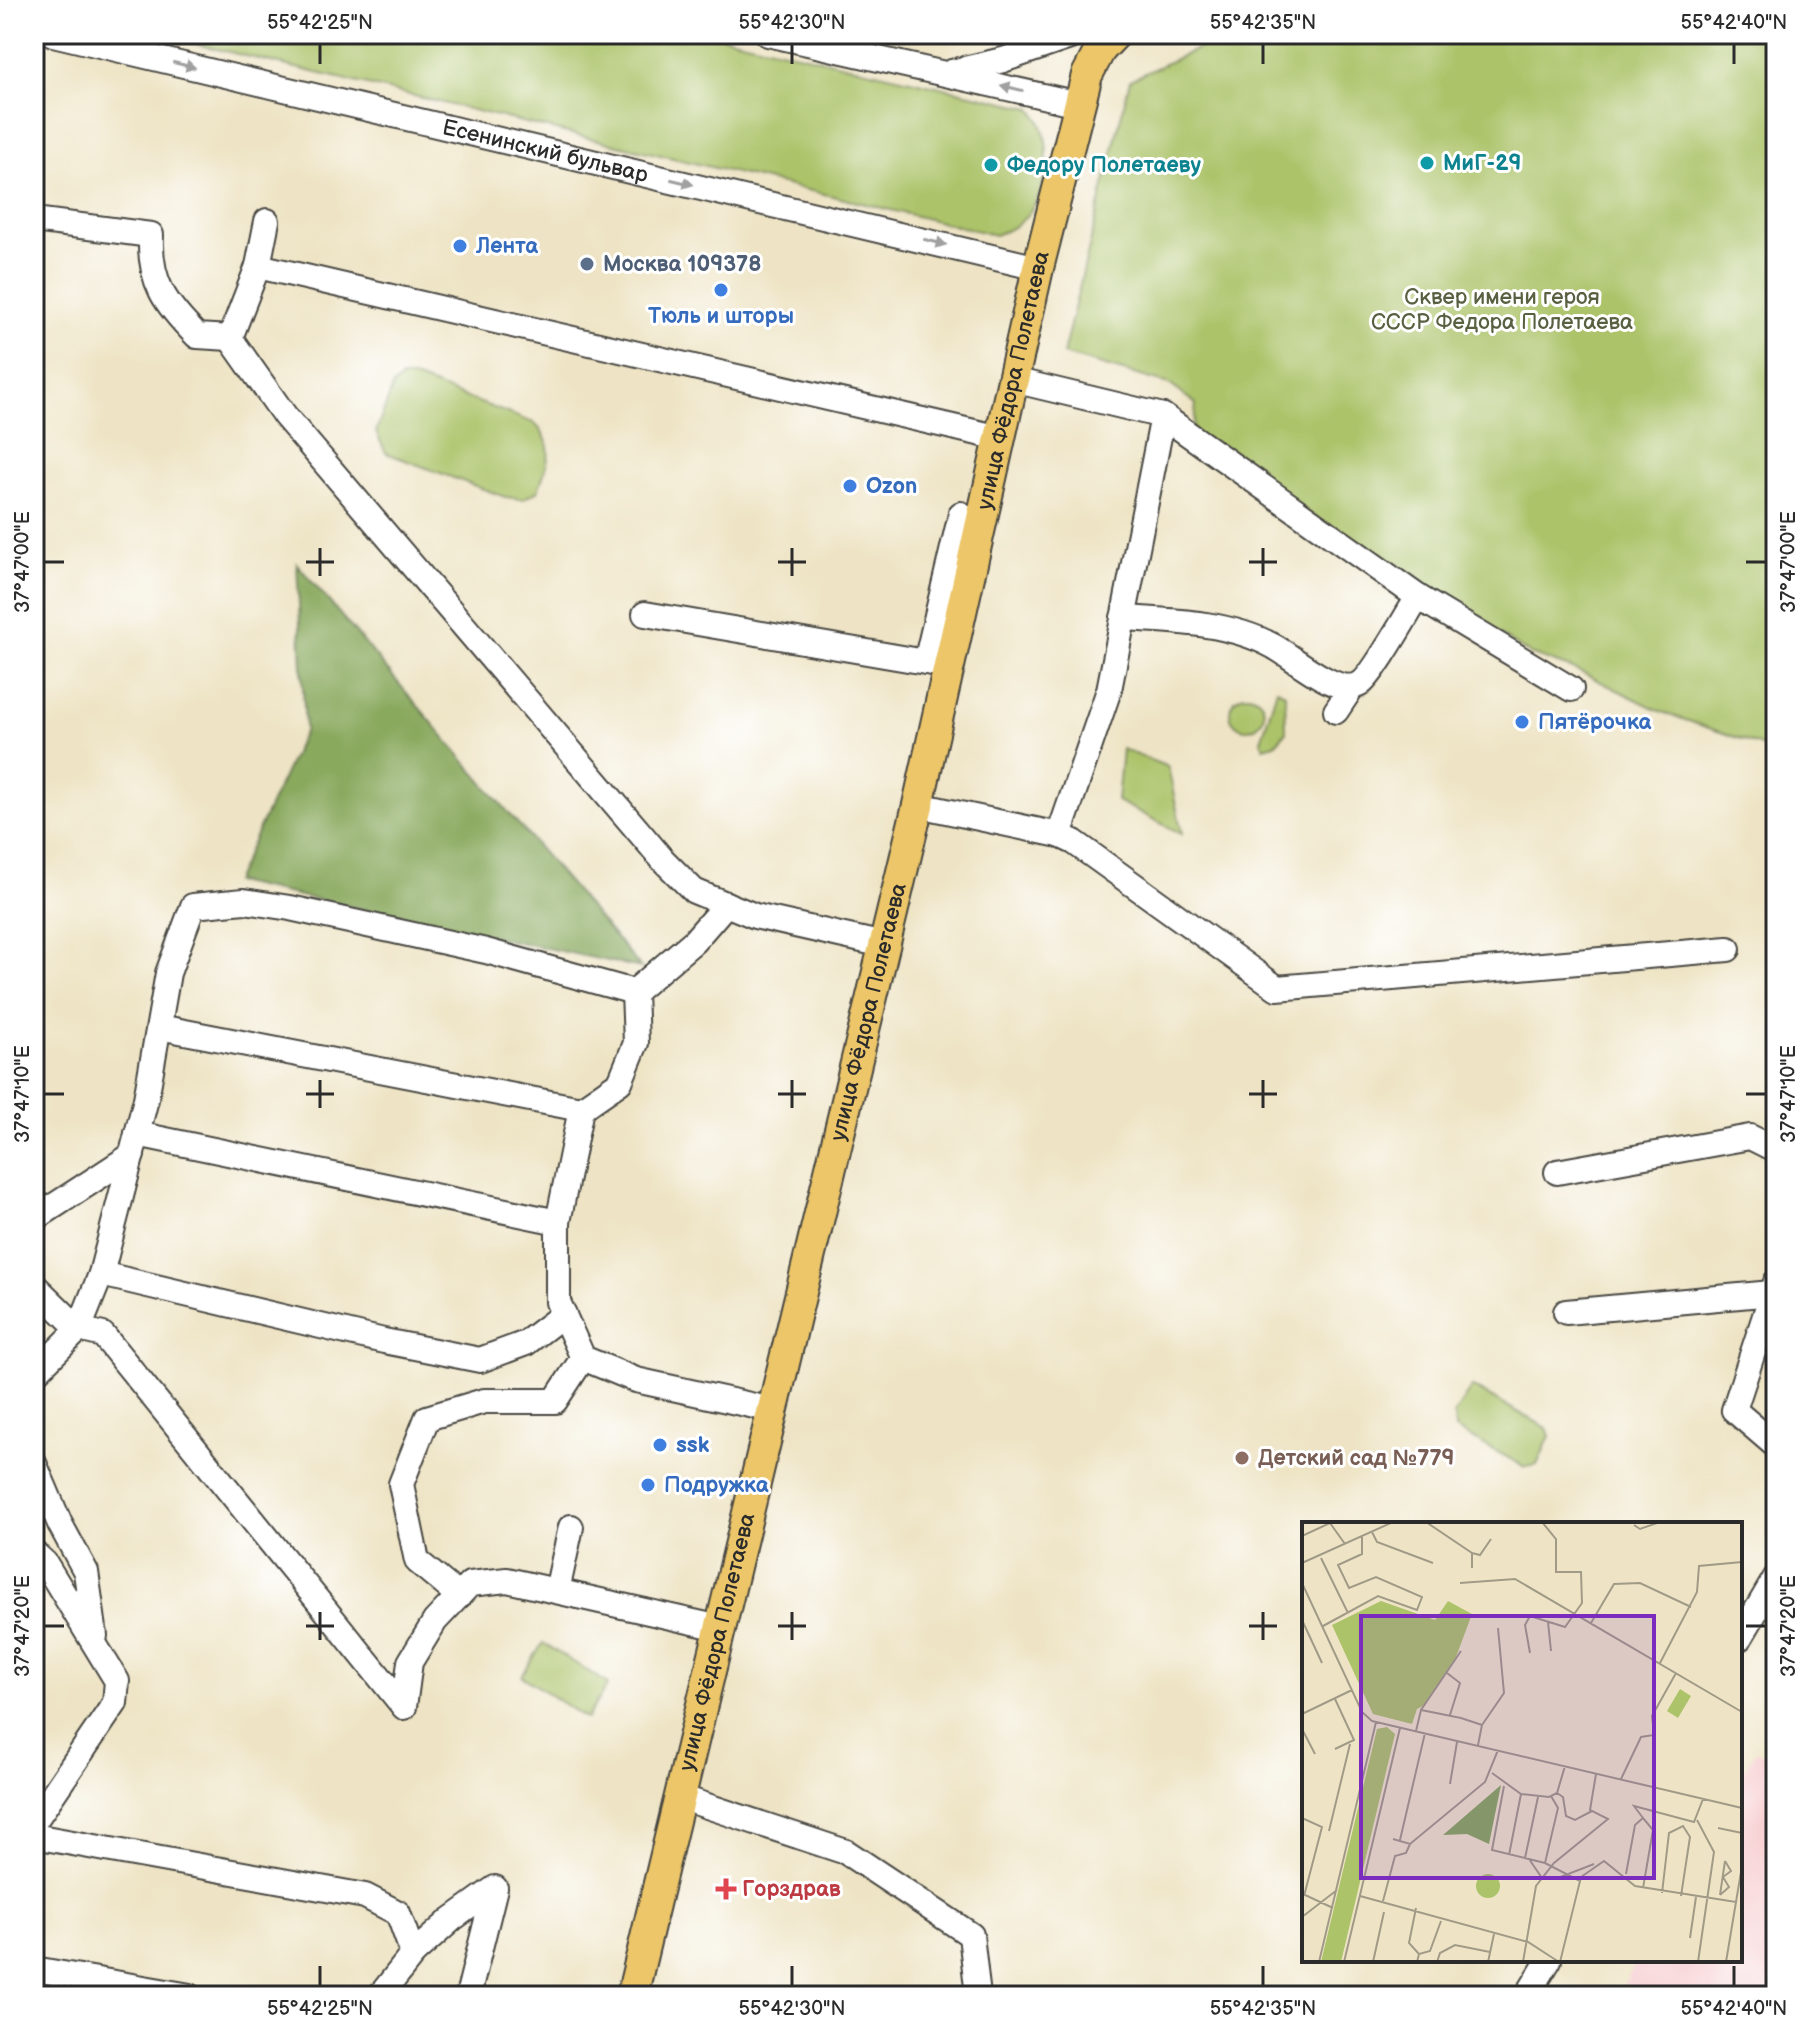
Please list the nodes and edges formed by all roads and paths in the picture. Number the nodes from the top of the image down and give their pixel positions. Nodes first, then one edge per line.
1 (53, 34) edge
2 (768, 34) edge
3 (1079, 34) edge
4 (1115, 34) edge
5 (945, 73) junction
6 (1078, 104) junction
7 (34, 220) edge
8 (267, 221) dead end
9 (258, 266) junction
10 (1038, 268) junction
11 (230, 338) junction
12 (1013, 380) junction
13 (1163, 416) junction
14 (1000, 438) junction
15 (961, 514) dead end
16 (1418, 597) junction
17 (645, 614) dead end
18 (1123, 618) junction
19 (937, 664) junction
20 (1352, 687) junction
21 (1571, 689) dead end
22 (1336, 711) dead end
23 (918, 805) junction
24 (1059, 835) junction
25 (726, 904) junction
26 (884, 945) junction
27 (1728, 949) dead end
28 (634, 992) junction
29 (159, 1027) junction
30 (581, 1109) junction
31 (134, 1145) junction
32 (1776, 1150) edge
33 (1557, 1172) dead end
34 (34, 1219) edge
35 (558, 1222) junction
36 (101, 1274) junction
37 (34, 1285) edge
38 (1774, 1287) edge
39 (1566, 1312) dead end
40 (564, 1314) junction
41 (79, 1329) junction
42 (583, 1358) junction
43 (34, 1374) edge
44 (773, 1410) junction
45 (1776, 1446) edge
46 (34, 1463) edge
47 (571, 1527) dead end
48 (34, 1553) edge
49 (557, 1591) junction
50 (1772, 1591) edge
51 (459, 1596) junction
52 (720, 1628) junction
53 (1742, 1635) edge
54 (96, 1646) junction
55 (680, 1797) junction
56 (34, 1822) edge
57 (34, 1836) edge
58 (413, 1954) junction
59 (1548, 1962) edge
60 (34, 1969) edge
61 (190, 1996) edge
62 (380, 1996) edge
63 (468, 1996) edge
64 (632, 1996) edge
65 (978, 1996) edge
66 (1527, 1996) edge

1 -> 10 street, Есенинский бульвар
2 - 5 street
3 - 5 street
4 - 6 main road, улица Фёдора Полетаева
6 -> 5 street
6 - 10 main road, улица Фёдора Полетаева
7 - 11 street
8 - 9 street
9 - 11 street
9 - 14 street
10 - 12 main road, улица Фёдора Полетаева
11 - 25 street
12 - 13 street
12 - 14 main road, улица Фёдора Полетаева
13 - 16 street
13 - 18 street
14 - 19 main road, улица Фёдора Полетаева
15 - 19 street
16 - 20 street
16 - 21 street
17 - 19 street
18 - 20 street
18 - 24 street
19 - 23 main road, улица Фёдора Полетаева
20 - 22 street
23 - 24 street
23 - 26 main road, улица Фёдора Полетаева
24 - 27 street
25 - 26 street
25 - 28 street
26 - 44 main road, улица Фёдора Полетаева
28 - 29 street
28 - 30 street
29 - 30 street
29 - 31 street
30 - 35 street
31 - 34 street
31 - 35 street
31 - 36 street
32 - 33 street
35 - 40 street
36 - 40 street
36 - 41 street
37 - 41 street
38 - 39 street
38 - 45 street
40 - 42 street
41 - 43 street
41 - 51 street
42 - 44 street
42 - 51 street
44 - 52 main road, улица Фёдора Полетаева
46 - 54 street
47 - 49 street
48 - 54 street
49 - 51 street
49 - 52 street
50 - 53 street
52 - 55 main road, улица Фёдора Полетаева
54 - 56 street
55 - 64 main road, улица Фёдора Полетаева
55 - 65 street
57 - 58 street
58 - 62 street
58 - 63 street
59 - 66 street
60 - 61 street

